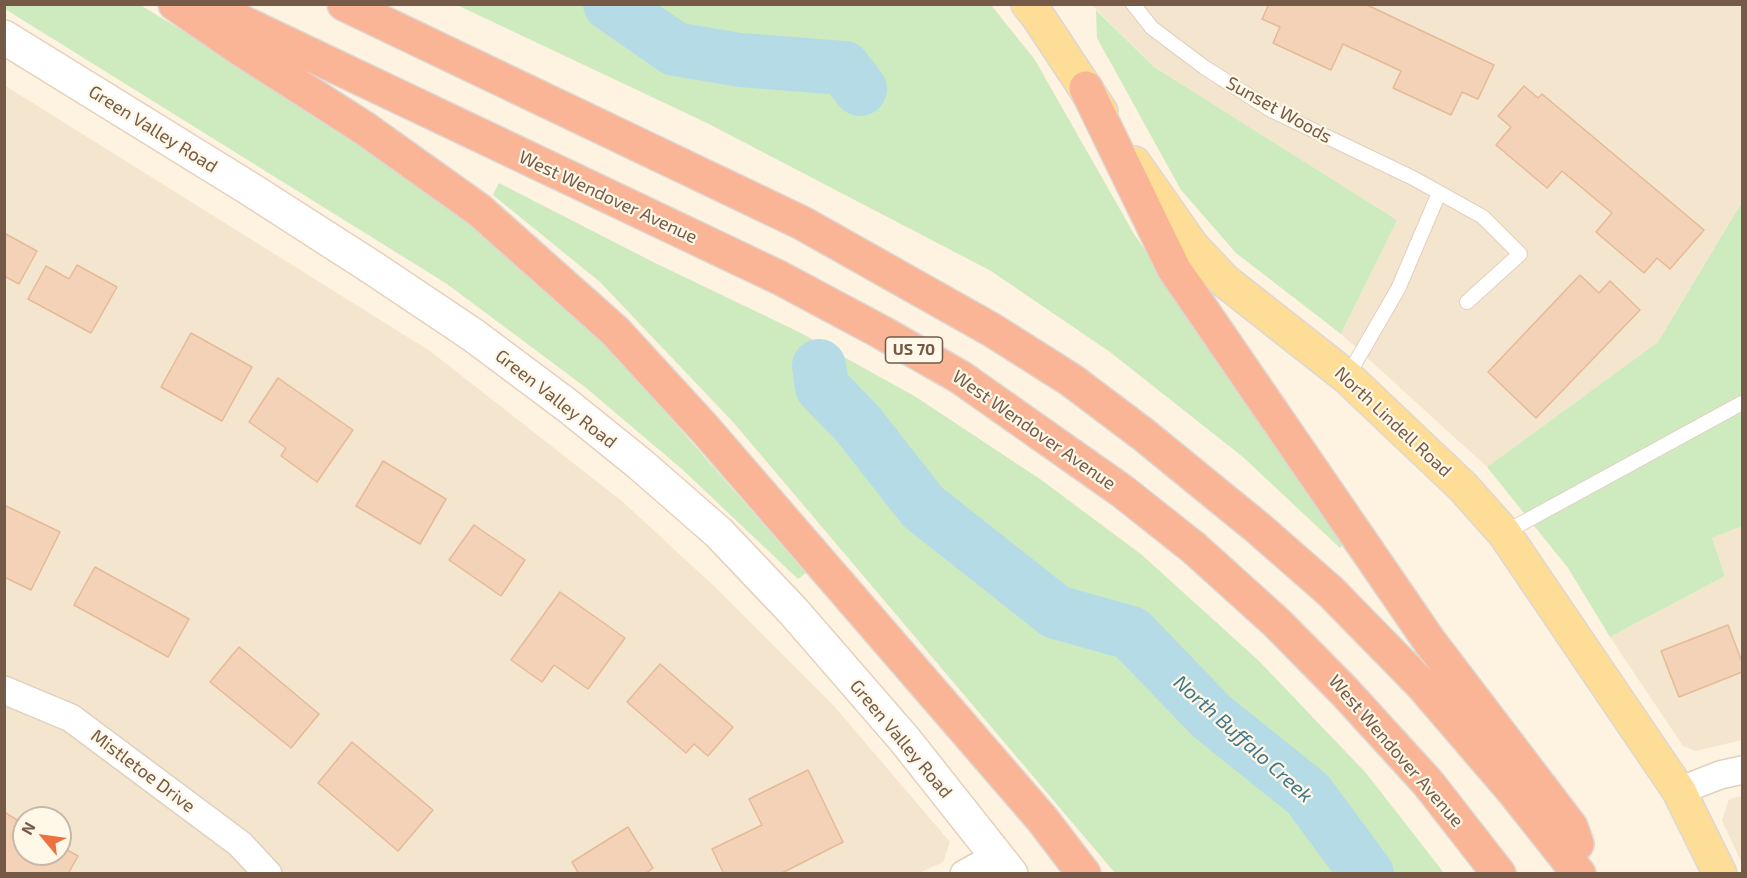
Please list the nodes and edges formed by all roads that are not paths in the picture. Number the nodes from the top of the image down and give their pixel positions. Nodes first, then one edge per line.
1 (175, 4) edge
2 (204, 4) edge
3 (344, 4) edge
4 (1028, 4) edge
5 (1133, 4) edge
6 (4, 37) edge
7 (1086, 88) junction
8 (1439, 193) junction
9 (1467, 302) dead end
10 (1347, 377) junction
11 (1743, 403) edge
12 (1504, 533) junction
13 (4, 690) edge
14 (1743, 770) edge
15 (1678, 791) junction
16 (1004, 865) edge
17 (268, 873) edge
18 (964, 873) edge
19 (1084, 873) edge
20 (1499, 873) edge
21 (1579, 873) edge
22 (1589, 873) edge
23 (1720, 873) edge

1 - 19 highway
2 - 20 highway, West Wendover Avenue / US 70
3 - 21 highway
4 - 7 main road, North Lindell Road
5 - 8 lane, Sunset Woods
6 - 16 main road, Green Valley Road
7 - 10 main road, North Lindell Road
7 - 22 highway
8 - 9 lane, Sunset Woods
8 - 10 lane
10 - 12 main road, North Lindell Road
11 - 12 lane
12 - 15 main road, North Lindell Road
13 - 17 street, Mistletoe Drive
14 - 15 street
15 - 23 main road, North Lindell Road
16 - 18 street

